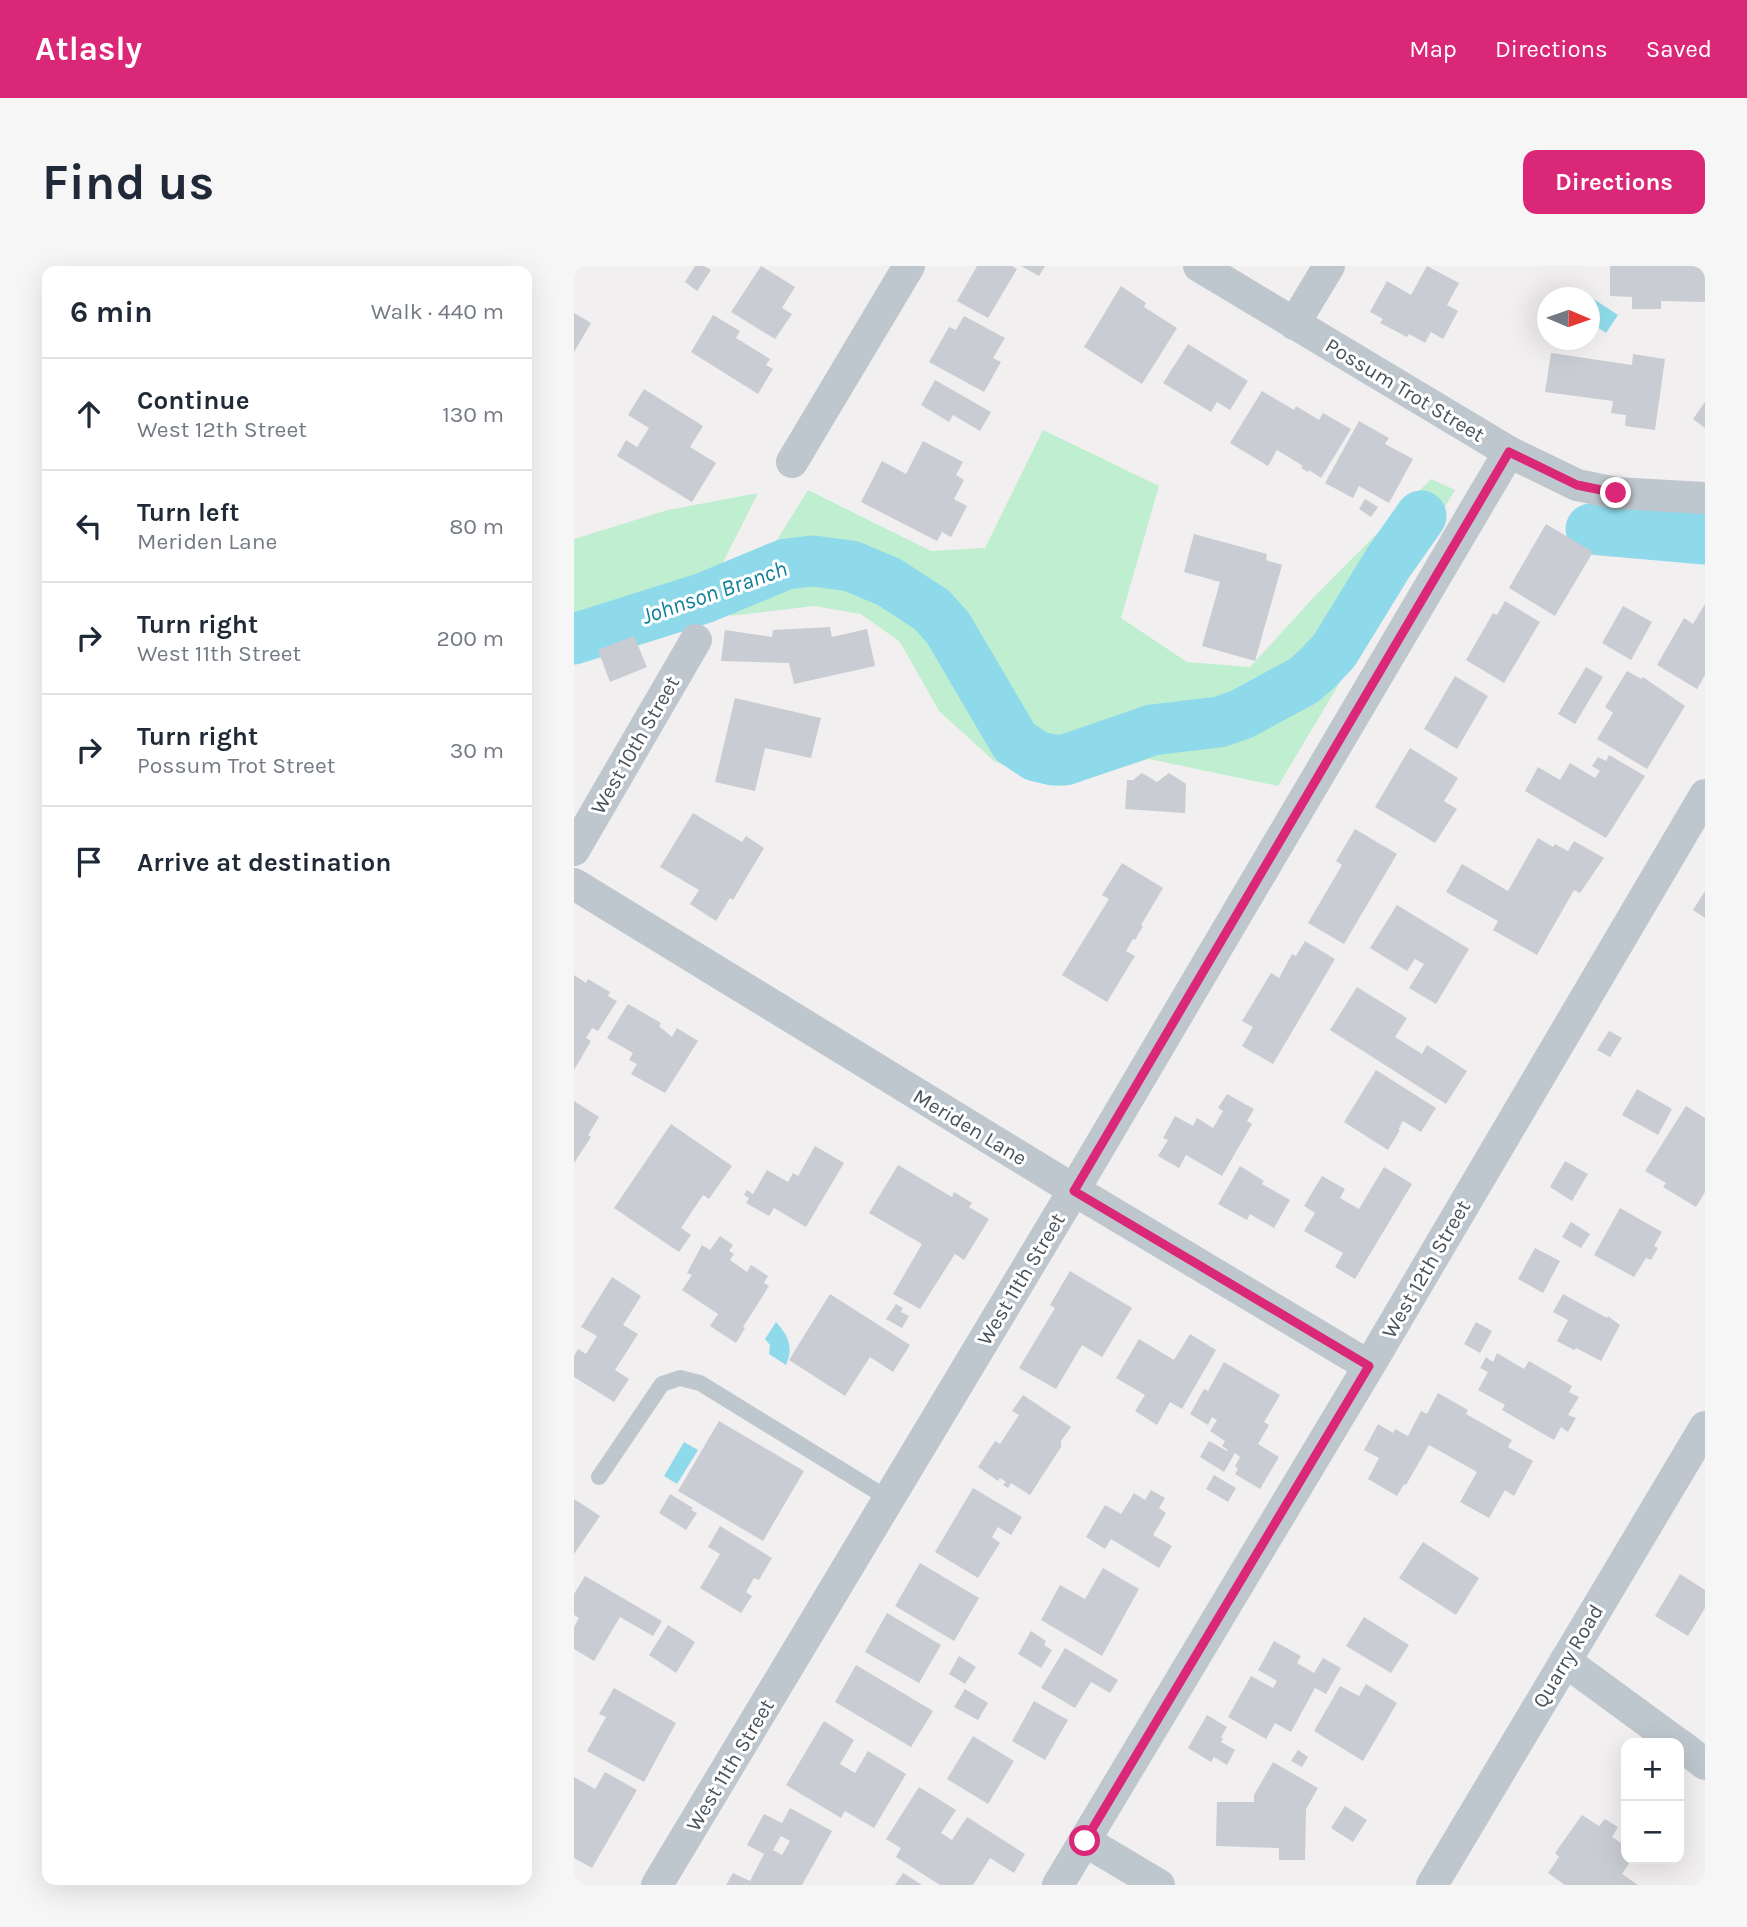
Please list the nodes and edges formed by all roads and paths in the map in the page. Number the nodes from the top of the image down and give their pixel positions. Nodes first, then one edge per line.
1 (909, 266) edge
2 (1199, 266) edge
3 (1329, 266) edge
4 (1294, 324) junction
5 (1509, 452) junction
6 (792, 462) dead end
7 (1705, 498) edge
8 (696, 640) dead end
9 (1705, 795) edge
10 (574, 849) edge
11 (574, 884) edge
12 (1074, 1191) junction
13 (1369, 1366) junction
14 (1705, 1427) edge
15 (599, 1477) dead end
16 (889, 1499) junction
17 (1565, 1661) junction
18 (1670, 1738) edge
19 (1684, 1748) edge
20 (1705, 1764) edge
21 (1085, 1841) junction
22 (657, 1885) edge
23 (1058, 1885) edge
24 (1160, 1885) edge
25 (1432, 1885) edge

1 - 6 street
2 - 4 street, Possum Trot Street
3 - 4 street
4 - 5 street, Possum Trot Street
5 - 7 street, Possum Trot Street
5 - 12 street, West 11th Street
8 - 10 street, West 10th Street
9 - 13 street, West 12th Street
11 - 12 street, Meriden Lane
12 - 13 street, Meriden Lane
12 - 16 street, West 11th Street
13 - 21 street, West 12th Street
14 - 17 street, Quarry Road
15 - 16 lane
16 - 22 street, West 11th Street
17 - 18 street
17 - 25 street, Quarry Road
19 - 20 street
21 - 23 street, West 12th Street
21 - 24 street

